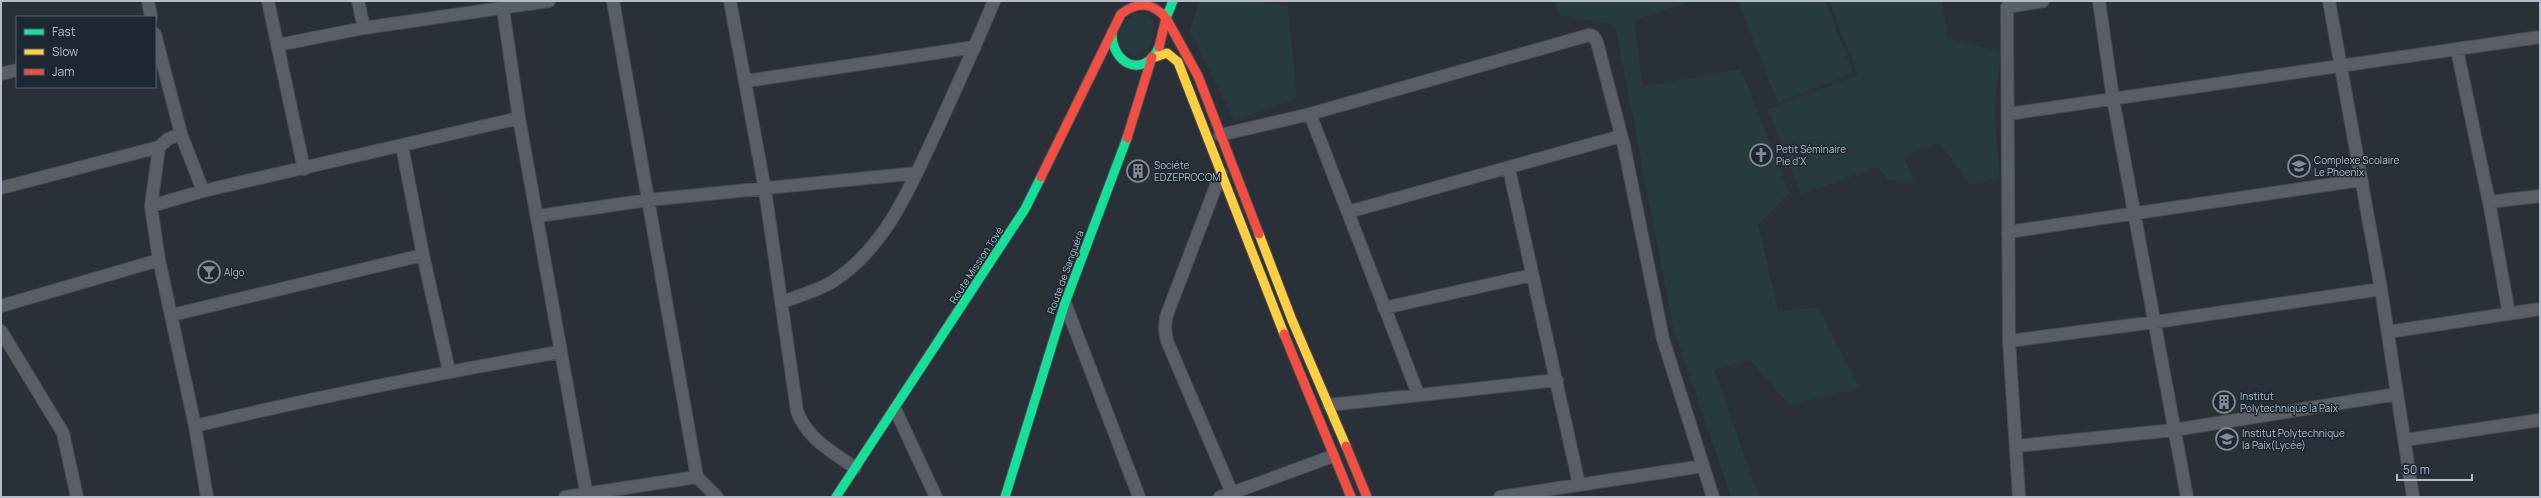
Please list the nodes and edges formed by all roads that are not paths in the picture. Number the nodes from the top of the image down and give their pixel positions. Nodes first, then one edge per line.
1 (148, 1) edge
2 (268, 1) edge
3 (358, 1) edge
4 (549, 1) edge
5 (613, 1) edge
6 (730, 1) edge
7 (994, 1) edge
8 (1127, 1) edge
9 (1173, 1) edge
10 (2043, 1) edge
11 (2099, 1) edge
12 (2329, 1) edge
13 (2007, 4) edge
14 (502, 9) junction
15 (1120, 14) junction
16 (151, 16) edge
17 (1166, 18) junction
18 (364, 28) junction
19 (1112, 32) junction
20 (2540, 37) edge
21 (156, 39) edge
22 (278, 44) junction
23 (975, 47) junction
24 (2457, 50) junction
25 (1152, 58) junction
26 (1114, 62) junction
27 (1134, 65) junction
28 (2341, 66) junction
29 (16, 70) edge
30 (1, 74) edge
31 (746, 81) junction
32 (1080, 94) junction
33 (2113, 99) junction
34 (1310, 114) junction
35 (2008, 114) junction
36 (519, 118) junction
37 (1135, 118) junction
38 (180, 134) junction
39 (1220, 135) junction
40 (1621, 136) junction
41 (402, 146) junction
42 (159, 147) junction
43 (304, 169) junction
44 (1509, 169) junction
45 (917, 173) junction
46 (1221, 173) junction
47 (2361, 180) junction
48 (1, 188) edge
49 (765, 190) junction
50 (203, 191) junction
51 (2540, 196) edge
52 (648, 200) junction
53 (2489, 202) junction
54 (151, 206) junction
55 (1348, 212) junction
56 (2136, 214) junction
57 (538, 216) junction
58 (2008, 232) junction
59 (423, 255) junction
60 (159, 260) junction
61 (1532, 274) junction
62 (2382, 288) junction
63 (781, 303) junction
64 (1065, 303) junction
65 (1, 306) edge
66 (1384, 308) junction
67 (2540, 309) edge
68 (2509, 314) junction
69 (172, 315) junction
70 (2155, 322) junction
71 (1, 331) edge
72 (2388, 332) junction
73 (2009, 341) junction
74 (560, 352) junction
75 (449, 371) junction
76 (1557, 380) junction
77 (1418, 394) junction
78 (2397, 394) junction
79 (1329, 405) junction
80 (895, 409) junction
81 (2540, 420) edge
82 (195, 426) junction
83 (2174, 430) junction
84 (2404, 440) junction
85 (2016, 446) junction
86 (1348, 450) junction
87 (1333, 456) junction
88 (1703, 466) junction
89 (855, 468) junction
90 (697, 477) junction
91 (1579, 484) junction
92 (587, 495) edge
93 (1233, 495) edge
94 (78, 497) edge
95 (206, 497) edge
96 (565, 497) edge
97 (717, 497) edge
98 (836, 497) edge
99 (936, 497) edge
100 (1005, 497) edge
101 (1139, 497) edge
102 (1220, 497) edge
103 (1351, 497) edge
104 (1367, 497) edge
105 (1500, 497) edge
106 (1713, 497) edge
107 (2019, 497) edge
108 (2187, 497) edge
109 (2414, 497) edge

1 - 16 street
2 - 22 street
3 - 18 street
4 - 14 street
5 - 52 street
6 - 31 street
7 - 23 street
8 - 15 street
9 - 17 street
10 - 13 street
11 - 33 street
12 - 28 street
13 - 35 street
14 - 18 street
14 - 36 street
15 - 17 street
15 - 19 street
17 - 25 street
17 - 39 street
18 - 22 street
19 - 26 street
19 - 32 street, Route Mission Tové
20 - 24 street
21 - 38 street
22 - 43 street
23 - 31 street
23 - 45 street
24 - 28 street
24 - 53 street
25 - 27 street
25 - 37 street, Route de Sanguéra
25 - 46 street
26 - 27 street
26 - 32 street
27 - 37 street
28 - 33 street
28 - 47 street
29 - 30 street
31 - 49 street
32 - 80 street, Route Mission Tové
33 - 35 street
33 - 56 street
34 - 39 street
34 - 40 street
34 - 55 street
35 - 58 street
36 - 41 street
36 - 57 street
37 - 64 street, Route de Sanguéra
38 - 42 street
38 - 50 street
39 - 79 street
40 - 44 street
40 - 88 street
41 - 43 street
41 - 59 street
42 - 48 street
42 - 54 street
43 - 50 street
44 - 55 street
44 - 61 street
45 - 49 street
45 - 63 street
46 - 87 street
46 - 93 street
47 - 56 street
47 - 62 street
49 - 52 street
49 - 63 street
50 - 54 street
51 - 53 street
52 - 57 street
52 - 90 street
53 - 68 street
54 - 60 street
55 - 66 street
56 - 58 street
56 - 70 street
57 - 74 street
58 - 73 street
59 - 69 street
59 - 75 street
60 - 65 street
60 - 69 street
61 - 66 street
61 - 76 street
62 - 70 street
62 - 72 street
63 - 89 street
64 - 100 street, Route de Sanguéra
64 - 101 street
66 - 77 street
67 - 68 street
68 - 72 street
69 - 82 street
70 - 73 street
70 - 83 street
71 - 94 street
72 - 78 street
73 - 85 street
74 - 75 street
74 - 92 street
75 - 82 street
76 - 77 street
76 - 91 street
77 - 79 street
78 - 83 street
78 - 84 street
79 - 86 street
80 - 89 street, Route Mission Tové
80 - 99 street
81 - 84 street
82 - 95 street
83 - 85 street
83 - 108 street
84 - 109 street
85 - 107 street
86 - 87 street
86 - 104 street
87 - 93 street
87 - 103 street
88 - 91 street
88 - 106 street
89 - 98 street, Route Mission Tové
90 - 92 street
90 - 97 street
91 - 105 street
92 - 96 street
93 - 102 street

